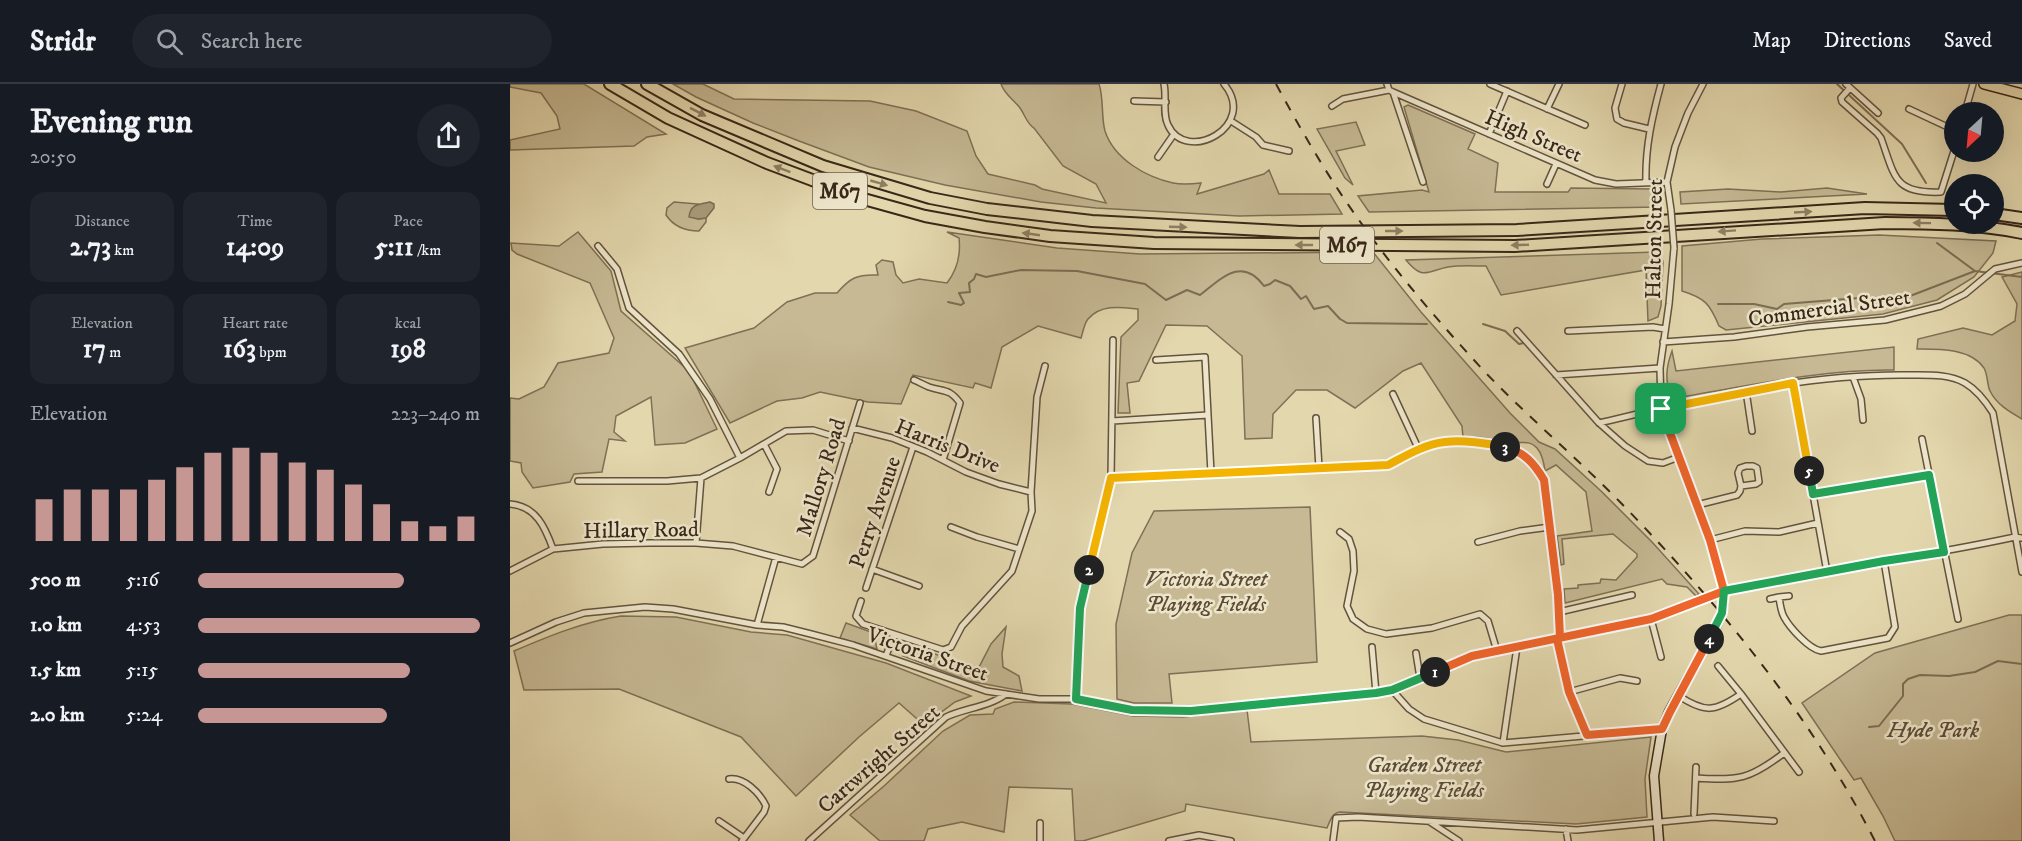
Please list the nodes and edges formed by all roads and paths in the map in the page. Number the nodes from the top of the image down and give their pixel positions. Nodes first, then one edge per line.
1 (610, 84) edge
2 (647, 84) edge
3 (1164, 84) edge
4 (1224, 84) edge
5 (1490, 84) edge
6 (1559, 84) edge
7 (1622, 84) edge
8 (1661, 84) edge
9 (1703, 84) edge
10 (1973, 84) edge
11 (1984, 84) edge
12 (1848, 87) edge
13 (1390, 89) edge
14 (2018, 90) edge
15 (1507, 91) junction
16 (1134, 101) dead end
17 (1166, 102) junction
18 (1968, 102) edge
19 (1332, 106) dead end
20 (1547, 109) junction
21 (1909, 109) dead end
22 (1878, 113) dead end
23 (1231, 121) junction
24 (1585, 125) dead end
25 (1944, 125) edge
26 (1649, 129) junction
27 (1174, 134) junction
28 (1489, 134) junction
29 (1289, 151) dead end
30 (1158, 157) dead end
31 (1951, 162) edge
32 (1557, 164) junction
33 (1423, 182) dead end
34 (1646, 182) junction
35 (1667, 182) junction
36 (1547, 184) dead end
37 (1944, 210) edge
38 (2004, 215) edge
39 (2022, 218) edge
40 (2022, 233) edge
41 (598, 246) dead end
42 (2022, 263) edge
43 (1665, 329) junction
44 (1517, 331) dead end
45 (1568, 331) dead end
46 (1113, 340) dead end
47 (1663, 342) junction
48 (1156, 360) dead end
49 (1045, 366) dead end
50 (1660, 368) junction
51 (1556, 375) junction
52 (1853, 377) junction
53 (914, 380) dead end
54 (1793, 383) junction
55 (1746, 391) junction
56 (1393, 394) dead end
57 (860, 404) dead end
58 (1661, 409) junction
59 (1208, 415) junction
60 (1316, 418) dead end
61 (1863, 420) dead end
62 (1112, 421) junction
63 (1599, 423) junction
64 (852, 428) junction
65 (1752, 431) dead end
66 (1922, 439) dead end
67 (849, 441) junction
68 (764, 444) junction
69 (913, 447) junction
70 (1419, 450) junction
71 (1679, 457) junction
72 (740, 458) junction
73 (943, 460) junction
74 (1319, 468) junction
75 (1210, 473) junction
76 (1929, 475) junction
77 (701, 477) junction
78 (1111, 478) junction
79 (578, 481) dead end
80 (1741, 486) junction
81 (769, 492) dead end
82 (1031, 492) junction
83 (1813, 494) junction
84 (510, 504) edge
85 (1697, 505) junction
86 (1818, 523) junction
87 (951, 527) dead end
88 (1550, 527) junction
89 (1340, 532) dead end
90 (2015, 537) junction
91 (2022, 538) edge
92 (1710, 540) junction
93 (1478, 542) dead end
94 (696, 543) junction
95 (553, 549) junction
96 (1019, 549) junction
97 (1944, 552) junction
98 (776, 557) junction
99 (1884, 561) junction
100 (872, 569) junction
101 (510, 571) edge
102 (1827, 572) junction
103 (2022, 572) edge
104 (919, 586) dead end
105 (866, 588) dead end
106 (1724, 591) junction
107 (1632, 595) dead end
108 (1789, 596) dead end
109 (1779, 597) junction
110 (1770, 599) dead end
111 (861, 601) dead end
112 (1559, 612) junction
113 (1651, 619) junction
114 (1958, 620) dead end
115 (757, 625) junction
116 (894, 634) junction
117 (1558, 639) junction
118 (510, 643) edge
119 (1372, 647) dead end
120 (1517, 647) junction
121 (1497, 651) junction
122 (1416, 653) dead end
123 (886, 656) junction
124 (1661, 657) dead end
125 (1718, 666) dead end
126 (1420, 678) junction
127 (1637, 681) dead end
128 (1392, 690) junction
129 (1569, 692) junction
130 (1376, 693) junction
131 (1006, 694) junction
132 (1741, 694) junction
133 (1678, 696) junction
134 (1076, 699) junction
135 (1662, 729) junction
136 (1587, 735) junction
137 (1503, 743) junction
138 (1784, 753) junction
139 (1696, 767) dead end
140 (1799, 772) dead end
141 (1696, 778) junction
142 (729, 779) dead end
143 (1694, 814) dead end
144 (719, 821) dead end
145 (1429, 821) junction
146 (1774, 821) dead end
147 (1656, 822) junction
148 (1040, 823) dead end
149 (1566, 829) junction
150 (816, 835) junction
151 (743, 840) edge
152 (809, 841) edge
153 (823, 841) edge
154 (1040, 841) edge
155 (1169, 841) edge
156 (1231, 841) edge
157 (1333, 841) edge
158 (1459, 841) edge
159 (1568, 841) edge
160 (1659, 841) edge

40 -> 1 highway, M67
2 -> 37 highway, M67
3 - 17 street
4 - 23 street
5 - 15 street
6 - 20 street
7 - 26 street
8 - 26 street
9 - 35 street, Halton Street
10 - 18 street
11 - 14 main road
12 - 22 street
12 - 31 street
13 - 19 street
13 - 28 street, High Street
13 - 33 street
15 - 20 street
15 - 28 street
16 - 17 street
17 - 27 street
20 - 24 street
21 - 25 street
23 - 27 street
23 - 29 street
26 - 34 street
27 - 30 street
28 - 32 street, High Street
32 - 34 street, High Street
32 - 36 street
34 - 35 street, High Street
35 - 43 street, Halton Street, bridge
38 - 39 highway
41 - 72 street
42 - 47 street, Commercial Street
43 - 45 street
43 - 47 street, Halton Street
44 - 51 street
46 - 62 street
47 - 50 street, Halton Street
48 - 59 street
49 - 82 street
50 - 51 street
50 - 58 street, Halton Street
51 - 63 street
52 - 54 street
52 - 61 street
52 - 90 street
53 - 73 street
54 - 55 street
54 - 83 street
55 - 58 street
55 - 65 street
56 - 70 street
57 - 64 street, Mallory Road
58 - 63 street
58 - 71 street, Halton Street
59 - 62 street
59 - 75 street
60 - 74 street
62 - 78 street
63 - 71 street
64 - 67 street, Mallory Road
64 - 69 street, Harris Drive
66 - 76 street
67 - 68 street
67 - 98 street, Mallory Road
68 - 72 street
68 - 81 street
69 - 73 street, Harris Drive
69 - 100 street, Perry Avenue
70 - 74 street
70 - 88 street
71 - 85 street, Halton Street
72 - 77 street
73 - 82 street, Harris Drive
74 - 75 street
75 - 78 street
76 - 83 street
76 - 97 street
77 - 79 street
77 - 94 street
78 - 134 street
80 - 80 street
80 - 85 street
82 - 96 street
83 - 86 street
84 - 95 street
85 - 92 street, Halton Street
86 - 92 street
86 - 102 street
87 - 96 street
88 - 93 street
88 - 112 street
89 - 121 street
90 - 91 street
90 - 97 street, Victoria Street
90 - 103 street
92 - 106 street, Halton Street
94 - 95 street, Hillary Road
94 - 98 street, Hillary Road
95 - 101 street, Hillary Road
96 - 116 street
97 - 99 street, Victoria Street
97 - 114 street
98 - 115 street
99 - 102 street, Victoria Street
99 - 109 street
100 - 104 street
100 - 105 street, Perry Avenue
102 - 106 street, Victoria Street
106 - 113 street, Victoria Street, bridge
106 - 133 street, bridge
107 - 112 street
108 - 109 street
109 - 110 street
111 - 116 street
112 - 117 street
113 - 117 street, Victoria Street
113 - 124 street
115 - 118 street, Victoria Street
115 - 123 street, Victoria Street
116 - 123 street
117 - 120 street, Victoria Street
117 - 129 street
119 - 130 street
120 - 121 street, Victoria Street
120 - 137 street
121 - 126 street, Victoria Street
122 - 126 street
123 - 131 street, Victoria Street
125 - 132 street
126 - 128 street, Victoria Street
127 - 129 street
128 - 130 street, Victoria Street
128 - 137 street
129 - 136 street
130 - 134 street, Victoria Street
131 - 134 street, Victoria Street
131 - 150 street, Cartwright Street
132 - 133 street
132 - 138 street
133 - 135 street
135 - 136 street
135 - 147 street
136 - 137 street
138 - 140 street
138 - 141 street
139 - 141 street
141 - 143 street
142 - 151 street
144 - 151 street
145 - 149 street
145 - 157 street
145 - 158 street
146 - 147 street
147 - 149 street
147 - 160 street
148 - 154 street
149 - 159 street
150 - 152 street, Cartwright Street
150 - 153 street
155 - 156 street

